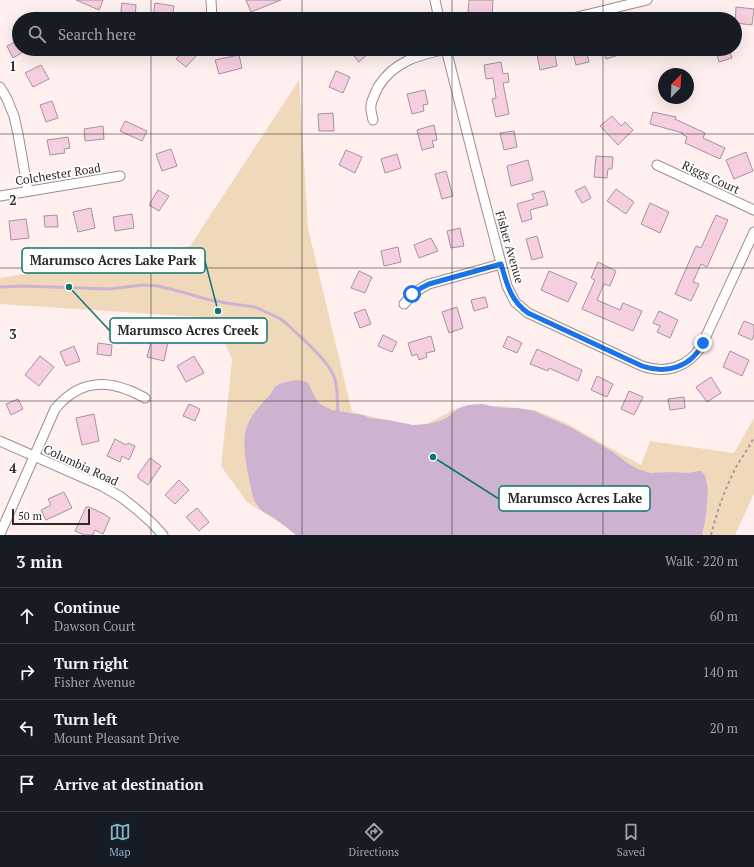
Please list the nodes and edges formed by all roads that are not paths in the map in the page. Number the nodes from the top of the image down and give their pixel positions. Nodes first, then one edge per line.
1 (211, 0) edge
2 (435, 0) edge
3 (647, 0) edge
4 (212, 12) edge
5 (438, 12) edge
6 (598, 12) edge
7 (419, 56) edge
8 (448, 56) edge
9 (0, 87) edge
10 (373, 120) dead end
11 (657, 165) dead end
12 (120, 176) dead end
13 (28, 191) junction
14 (0, 196) edge
15 (754, 210) edge
16 (754, 232) edge
17 (501, 264) junction
18 (404, 304) dead end
19 (145, 398) dead end
20 (0, 441) edge
21 (34, 456) junction
22 (0, 534) edge
23 (163, 535) edge

1 - 4 street
2 - 5 street
3 - 6 street
7 - 10 street
8 - 17 street, Fisher Avenue
9 - 13 street
11 - 15 street, Riggs Court
12 - 13 street, Colchester Road
13 - 14 street, Colchester Road
16 - 17 street, Fisher Avenue
17 - 18 street
19 - 21 street
20 - 21 street, Columbia Road
21 - 22 street
21 - 23 street, Columbia Road

